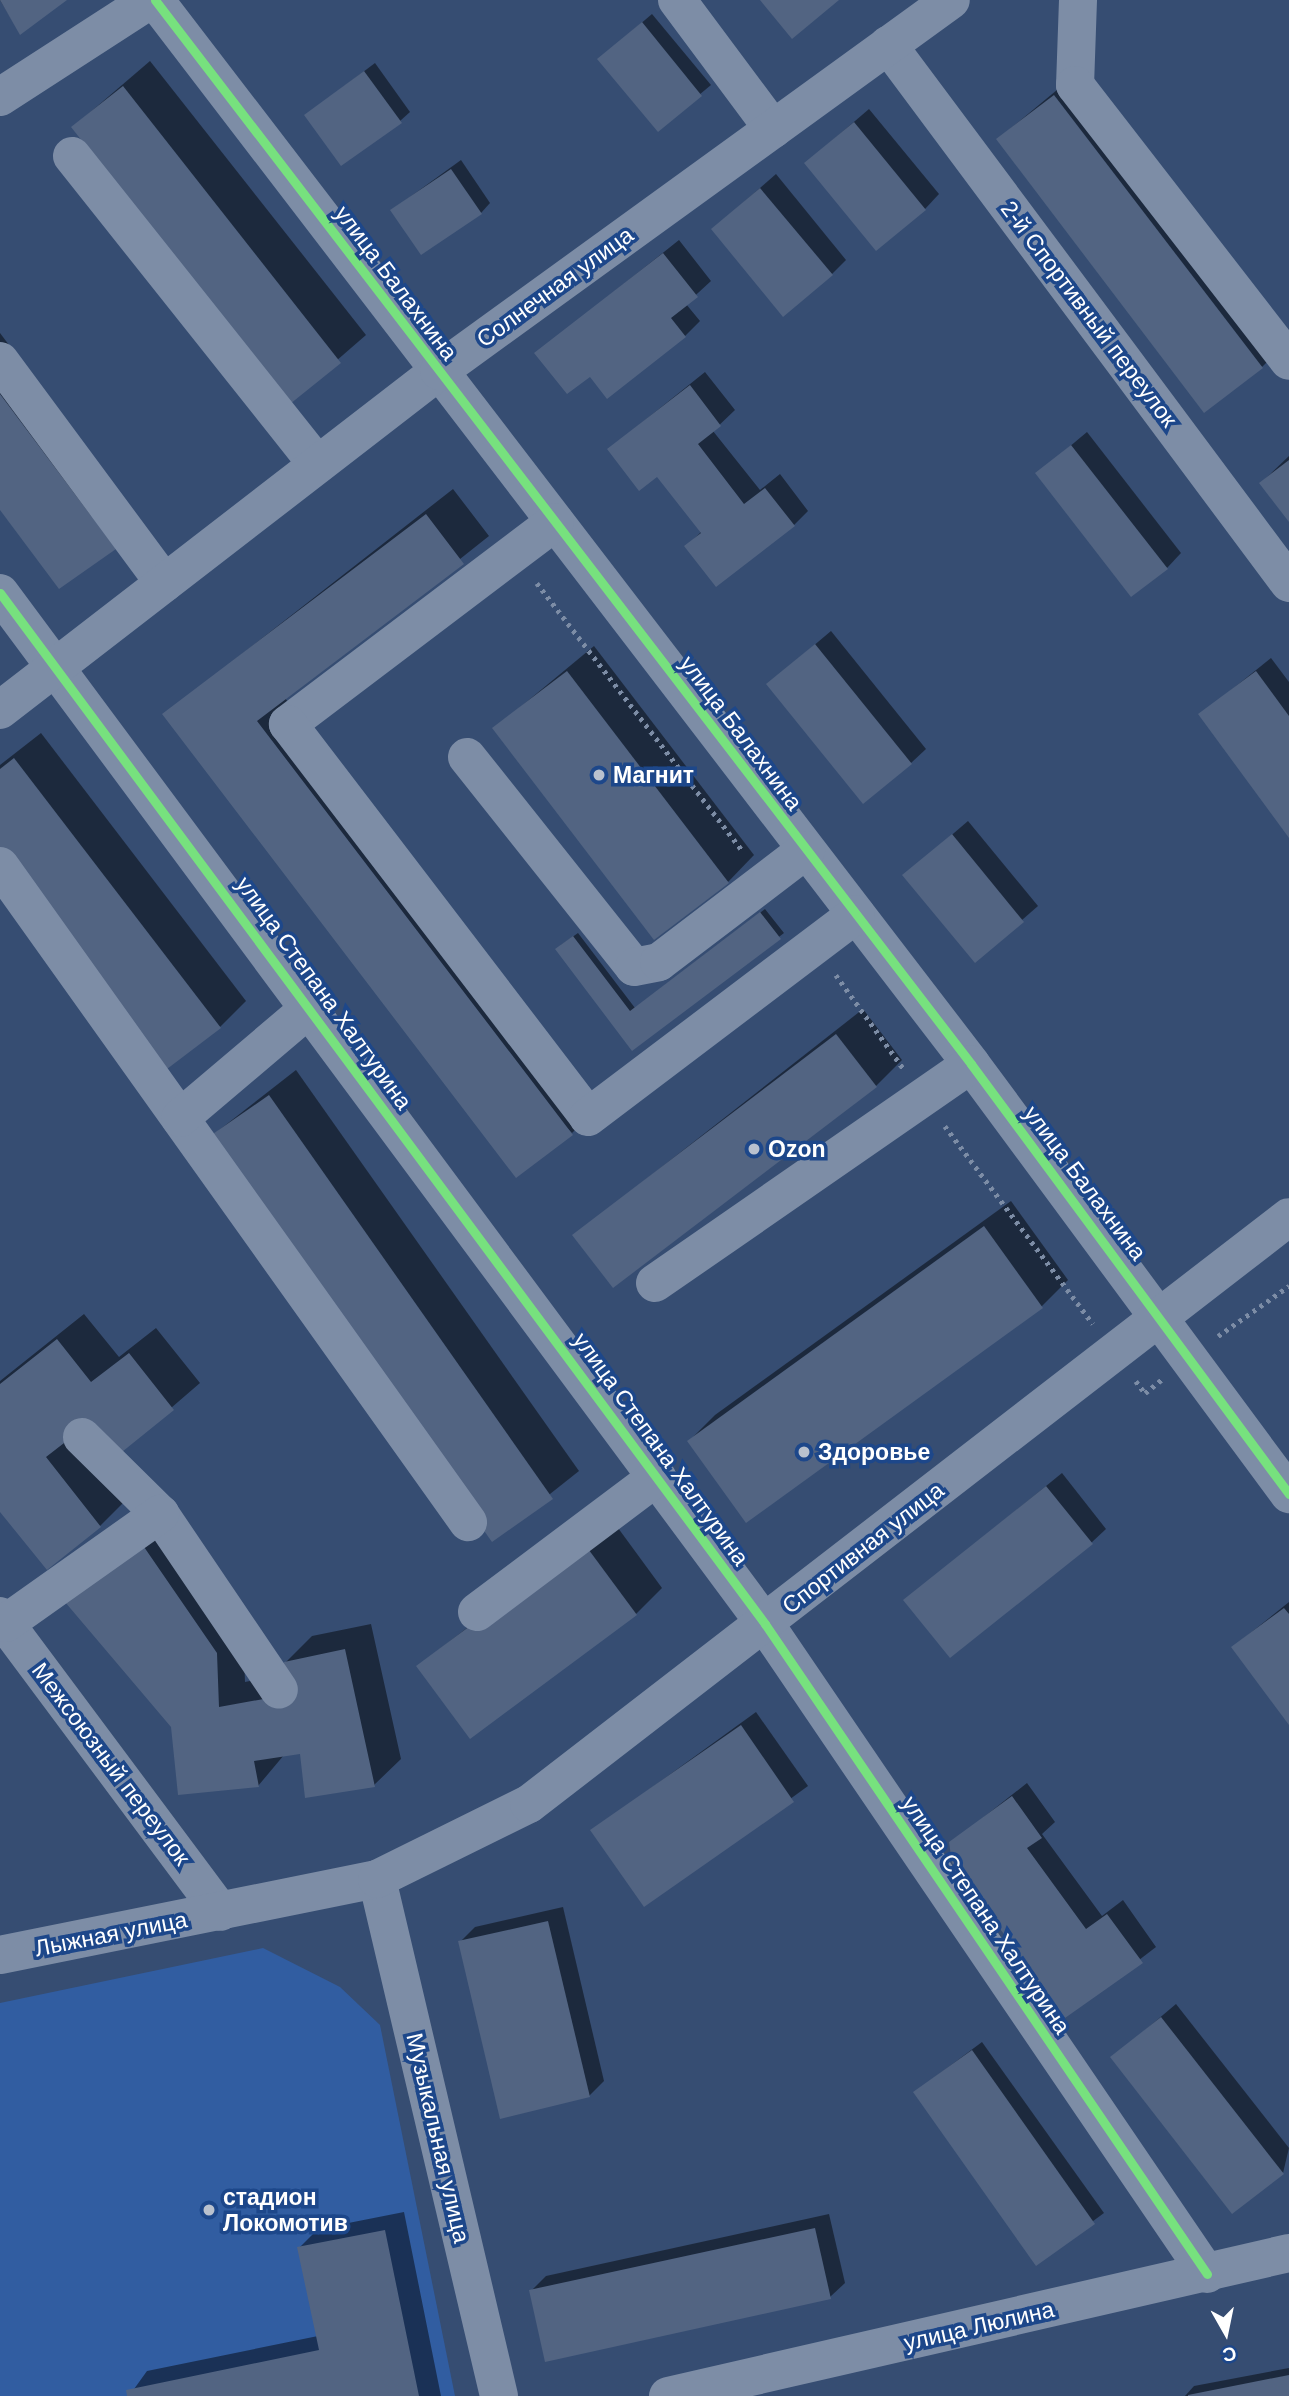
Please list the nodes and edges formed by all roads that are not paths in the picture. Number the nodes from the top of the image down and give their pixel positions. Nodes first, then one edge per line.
1 (152, 0) edge
2 (677, 0) edge
3 (950, 0) edge
4 (1078, 0) edge
5 (888, 45) junction
6 (0, 97) edge
7 (773, 129) junction
8 (72, 156) dead end
9 (0, 361) edge
10 (1289, 361) edge
11 (439, 371) junction
12 (317, 464) junction
13 (555, 522) junction
14 (164, 583) junction
15 (1289, 583) edge
16 (0, 593) edge
17 (59, 665) junction
18 (0, 710) edge
19 (467, 757) dead end
20 (806, 850) junction
21 (0, 866) edge
22 (856, 914) junction
23 (311, 1007) junction
24 (971, 1064) junction
25 (180, 1118) junction
26 (1289, 1217) edge
27 (655, 1283) dead end
28 (1162, 1318) junction
29 (82, 1437) dead end
30 (657, 1477) junction
31 (1289, 1494) edge
32 (160, 1514) junction
33 (468, 1522) dead end
34 (477, 1612) dead end
35 (3, 1619) edge
36 (765, 1624) junction
37 (279, 1690) dead end
38 (377, 1879) junction
39 (221, 1912) junction
40 (0, 1955) edge
41 (1289, 2253) edge
42 (1207, 2274) junction
43 (499, 2396) edge
44 (668, 2396) edge

1 - 6 street
1 - 11 street, улица Балахнина
2 - 7 street
3 - 5 street, Солнечная улица
4 - 10 street
5 - 7 street, Солнечная улица
5 - 15 street, 2-й Спортивный переулок
7 - 11 street, Солнечная улица
8 - 12 street
9 - 14 street
11 - 12 street, Солнечная улица
11 - 13 street, улица Балахнина
12 - 14 street, Солнечная улица
13 - 20 street, улица Балахнина
13 - 22 street
14 - 17 street, Солнечная улица
16 - 17 street, улица Степана Халтурина
17 - 18 street, Солнечная улица
17 - 23 street, улица Степана Халтурина
19 - 20 street
20 - 22 street, улица Балахнина
21 - 25 street
22 - 24 street, улица Балахнина
23 - 25 street
23 - 30 street, улица Степана Халтурина
24 - 27 street
24 - 28 street, улица Балахнина
25 - 33 street
26 - 28 street, Спортивная улица
28 - 31 street, улица Балахнина
28 - 36 street, Спортивная улица
29 - 32 street
30 - 34 street
30 - 36 street, улица Степана Халтурина
32 - 35 street
32 - 37 street
35 - 39 street, Межсоюзный переулок
36 - 38 street, Спортивная улица
36 - 42 street, улица Степана Халтурина
38 - 39 street, Спортивная улица
38 - 43 street, Музыкальная улица
39 - 40 street, Лыжная улица
41 - 42 street, улица Люлина
42 - 44 street, улица Люлина

